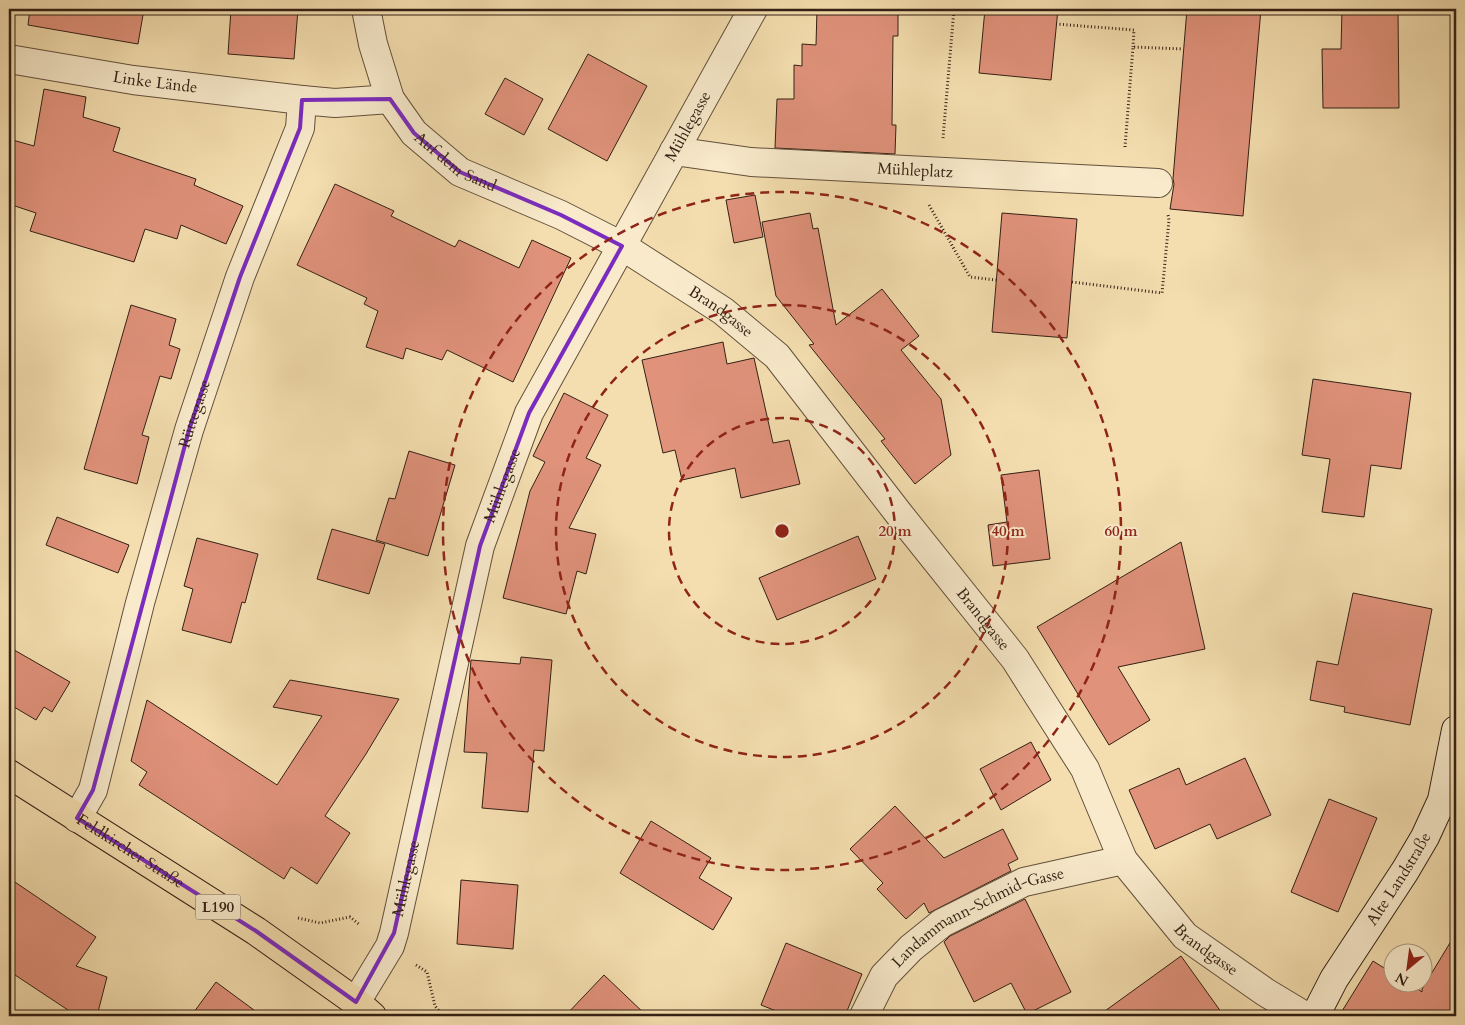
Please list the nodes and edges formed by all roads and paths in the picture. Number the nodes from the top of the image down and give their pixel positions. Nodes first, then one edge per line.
1 (366, 9) edge
2 (753, 9) edge
3 (985, 12) dead end
4 (1056, 24) dead end
5 (1133, 46) junction
6 (1184, 49) dead end
7 (9, 59) edge
8 (390, 99) junction
9 (302, 100) junction
10 (674, 151) junction
11 (910, 170) junction
12 (941, 172) junction
13 (1122, 181) junction
14 (1158, 182) joint
15 (622, 246) junction
16 (996, 280) dead end
17 (1072, 282) dead end
18 (1456, 730) edge
19 (9, 774) edge
20 (1449, 801) edge
21 (77, 818) junction
22 (1123, 860) junction
23 (427, 972) dead end
24 (364, 1009) edge
25 (443, 1016) edge
26 (864, 1016) edge
27 (1305, 1016) edge
28 (1315, 1016) edge

1 - 8 street, Auf dem Sand
2 - 10 street, Mühlegasse
3 - 12 path
4 - 5 path
5 - 6 path
5 - 13 path
7 - 9 street, Linke Lände
8 - 9 street
8 - 15 street, Auf dem Sand
9 - 21 street, Rüttegasse
10 - 11 street, Mühleplatz
10 - 15 street, Mühlegasse
11 - 12 street, Mühleplatz
11 - 16 path
12 - 13 street, Mühleplatz
13 - 14 street, Mühleplatz
14 - 17 path
15 - 22 street, Brandgasse
15 - 24 street, Mühlegasse
18 - 20 street, Alte Landstraße
19 - 21 main road, Feldkircher Straße / L190
20 - 28 street, Alte Landstraße
21 - 24 main road, Feldkircher Straße / L190
22 - 26 street, Landammann-Schmid-Gasse
22 - 27 street, Brandgasse
23 - 25 path

